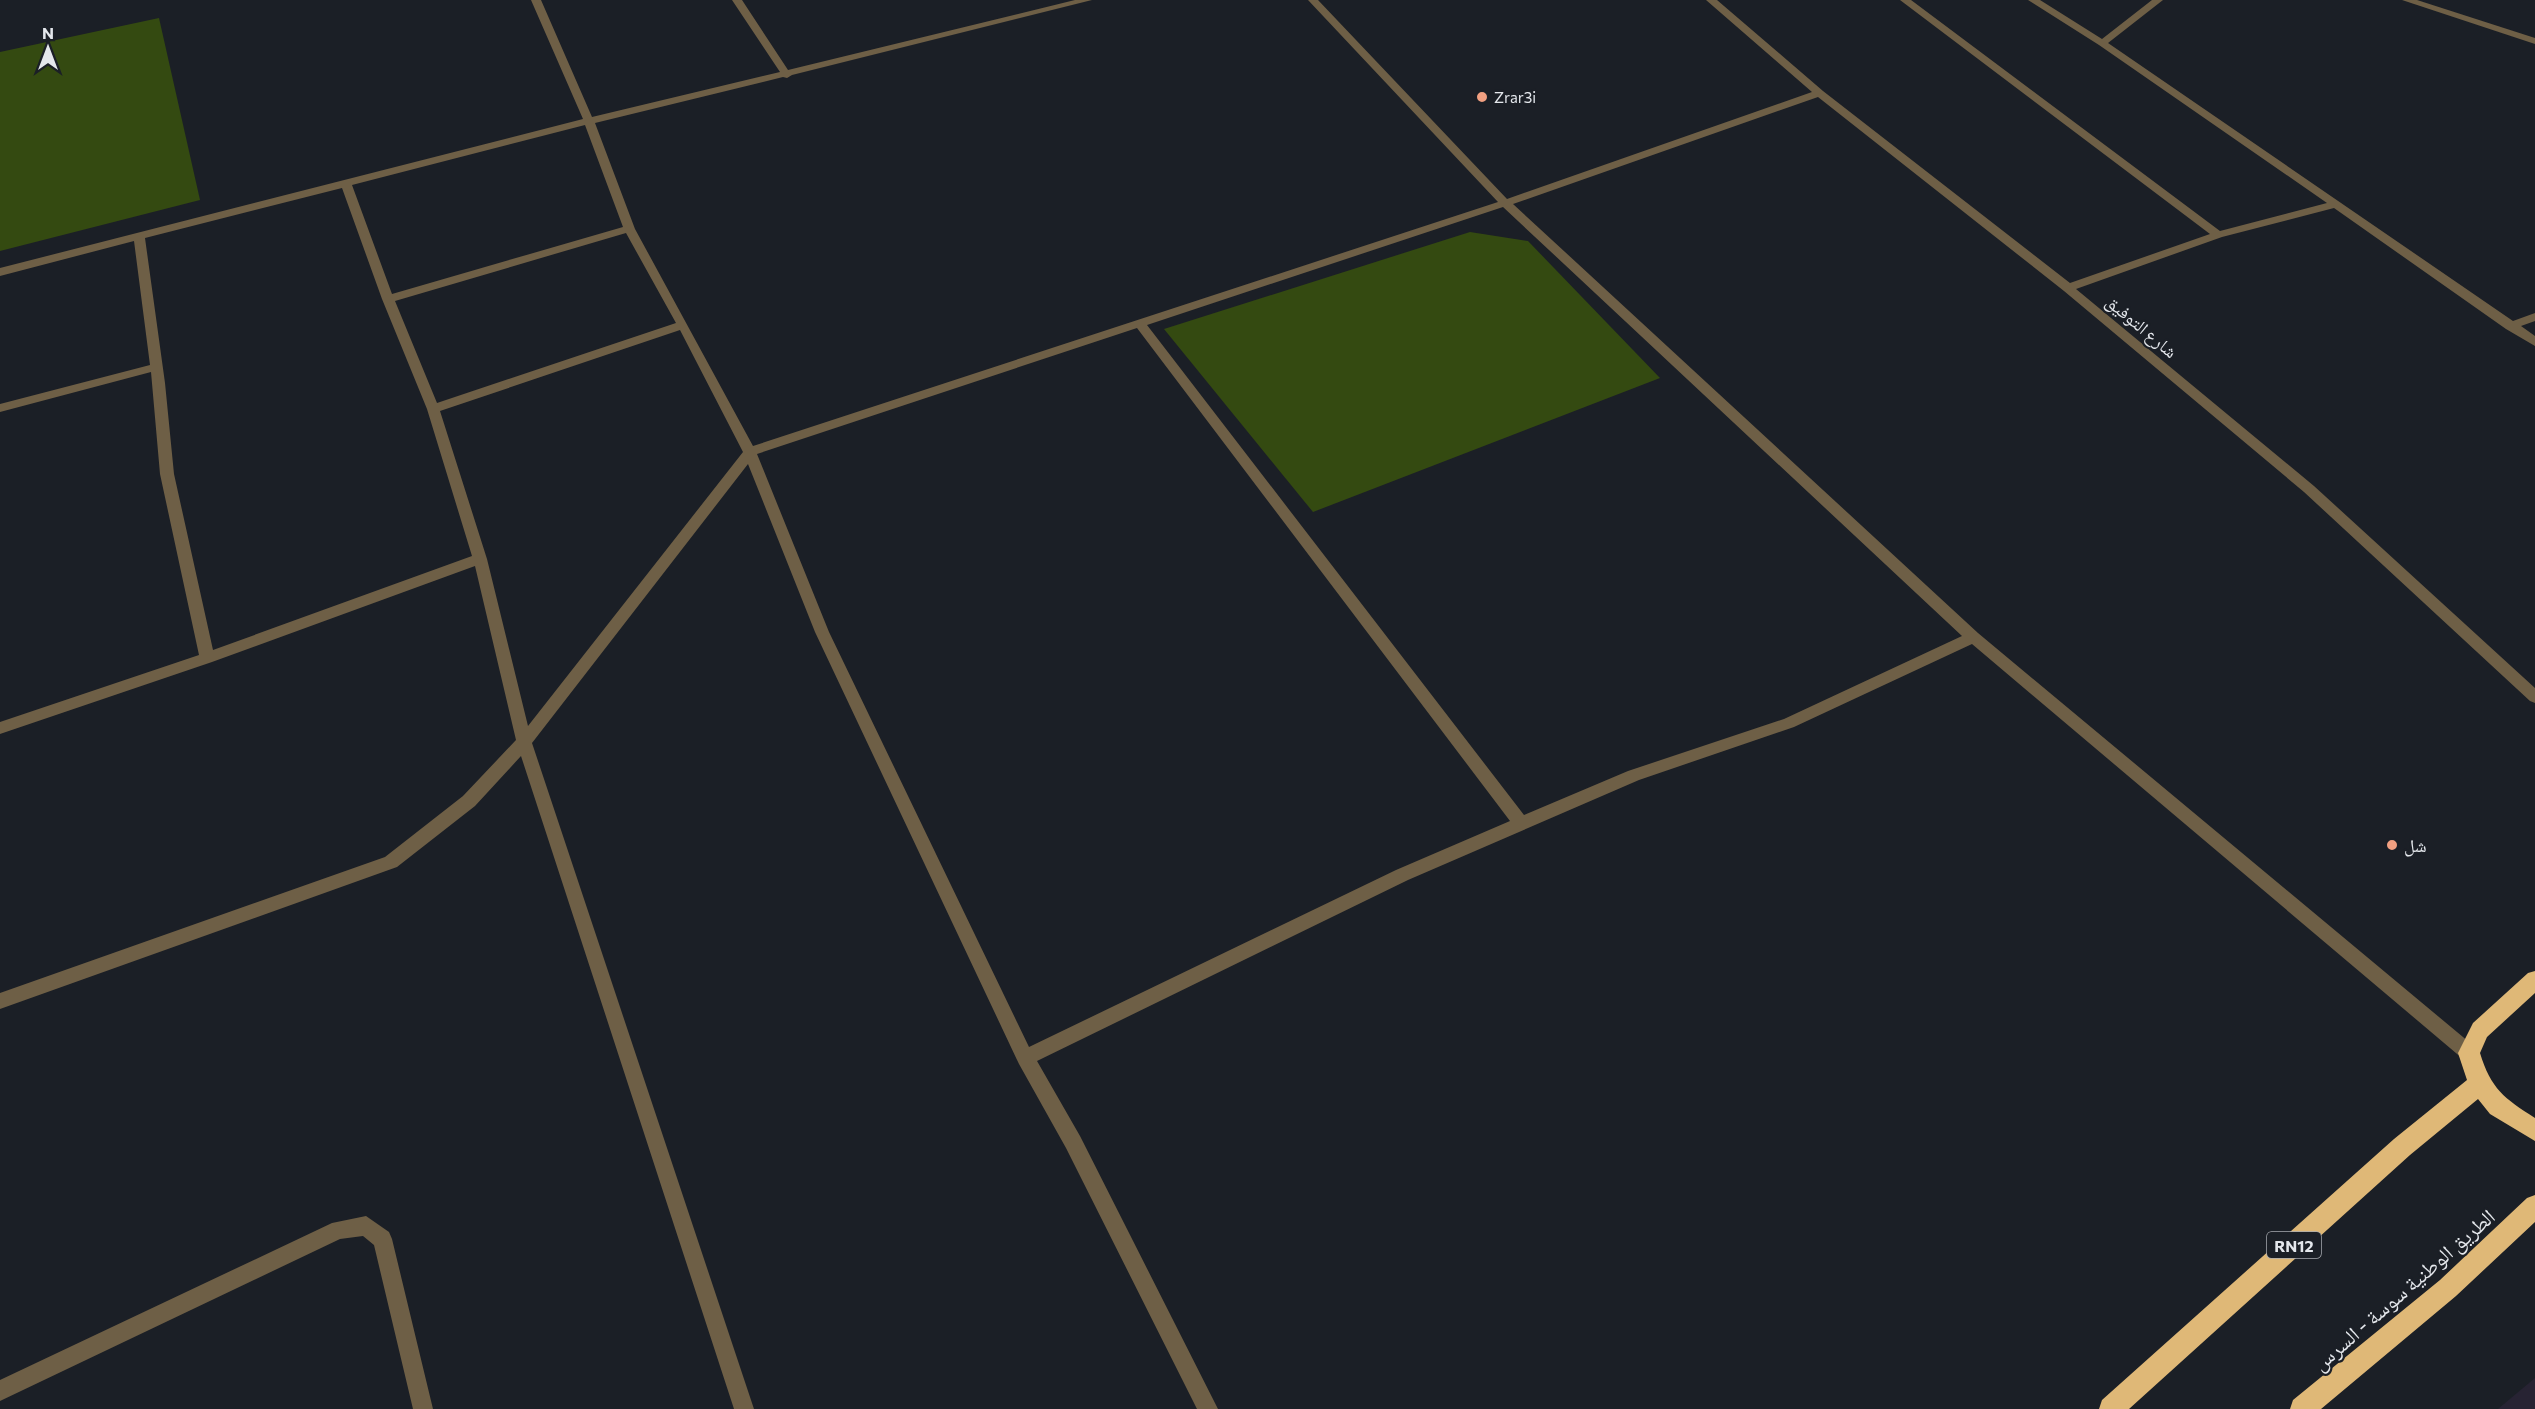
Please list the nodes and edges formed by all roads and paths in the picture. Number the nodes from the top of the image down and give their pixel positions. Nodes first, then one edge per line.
1 (536, 0) edge
2 (737, 0) edge
3 (1087, 0) edge
4 (1313, 0) edge
5 (1711, 0) edge
6 (1905, 0) edge
7 (2033, 0) edge
8 (2158, 0) edge
9 (2407, 0) edge
10 (2535, 41) edge
11 (2102, 43) junction
12 (787, 75) junction
13 (1819, 93) junction
14 (589, 121) junction
15 (346, 184) junction
16 (1505, 203) junction
17 (2333, 205) junction
18 (629, 229) junction
19 (2218, 235) junction
20 (138, 237) junction
21 (0, 272) edge
22 (2068, 288) junction
23 (388, 299) junction
24 (2535, 317) edge
25 (1140, 324) junction
26 (683, 325) junction
27 (2510, 326) junction
28 (2535, 342) edge
29 (157, 367) junction
30 (0, 408) edge
31 (433, 409) junction
32 (750, 452) junction
33 (480, 559) junction
34 (1973, 637) junction
35 (207, 658) junction
36 (2535, 697) edge
37 (0, 728) edge
38 (524, 742) junction
39 (1521, 824) junction
40 (2535, 980) edge
41 (0, 1001) edge
42 (2469, 1053) junction
43 (1025, 1058) junction
44 (2479, 1084) junction
45 (2535, 1130) edge
46 (2535, 1206) edge
47 (0, 1390) edge
48 (423, 1409) edge
49 (744, 1409) edge
50 (1208, 1409) edge
51 (2111, 1409) edge
52 (2302, 1409) edge

1 - 14 street
2 - 12 street
3 - 12 street
4 - 16 street
5 - 13 street, شارع التوفيق
6 - 19 street
7 - 11 street
8 - 11 street
9 - 10 street
11 - 17 street
12 - 14 street
13 - 16 street
13 - 22 street, شارع التوفيق
14 - 15 street
14 - 18 street
15 - 20 street
15 - 23 street
16 - 25 street
16 - 34 street
17 - 19 street
17 - 27 street
18 - 23 street
18 - 26 street
19 - 22 street
20 - 21 street
20 - 29 street
22 - 36 street, شارع التوفيق
23 - 31 street
24 - 27 street
25 - 32 street
25 - 39 street
26 - 31 street
26 - 32 street
27 - 28 street
29 - 30 street
29 - 35 street
31 - 33 street
32 - 38 street
32 - 43 street
33 - 35 street
33 - 38 street
34 - 39 street
34 - 42 street
35 - 37 street
38 - 41 street
38 - 49 street
39 - 43 street
40 - 42 highway
42 - 44 highway
43 - 50 street
44 - 45 highway
44 - 51 highway, RN12
46 - 52 highway, الطريق الوطنية سوسة - السرس
47 - 48 street

